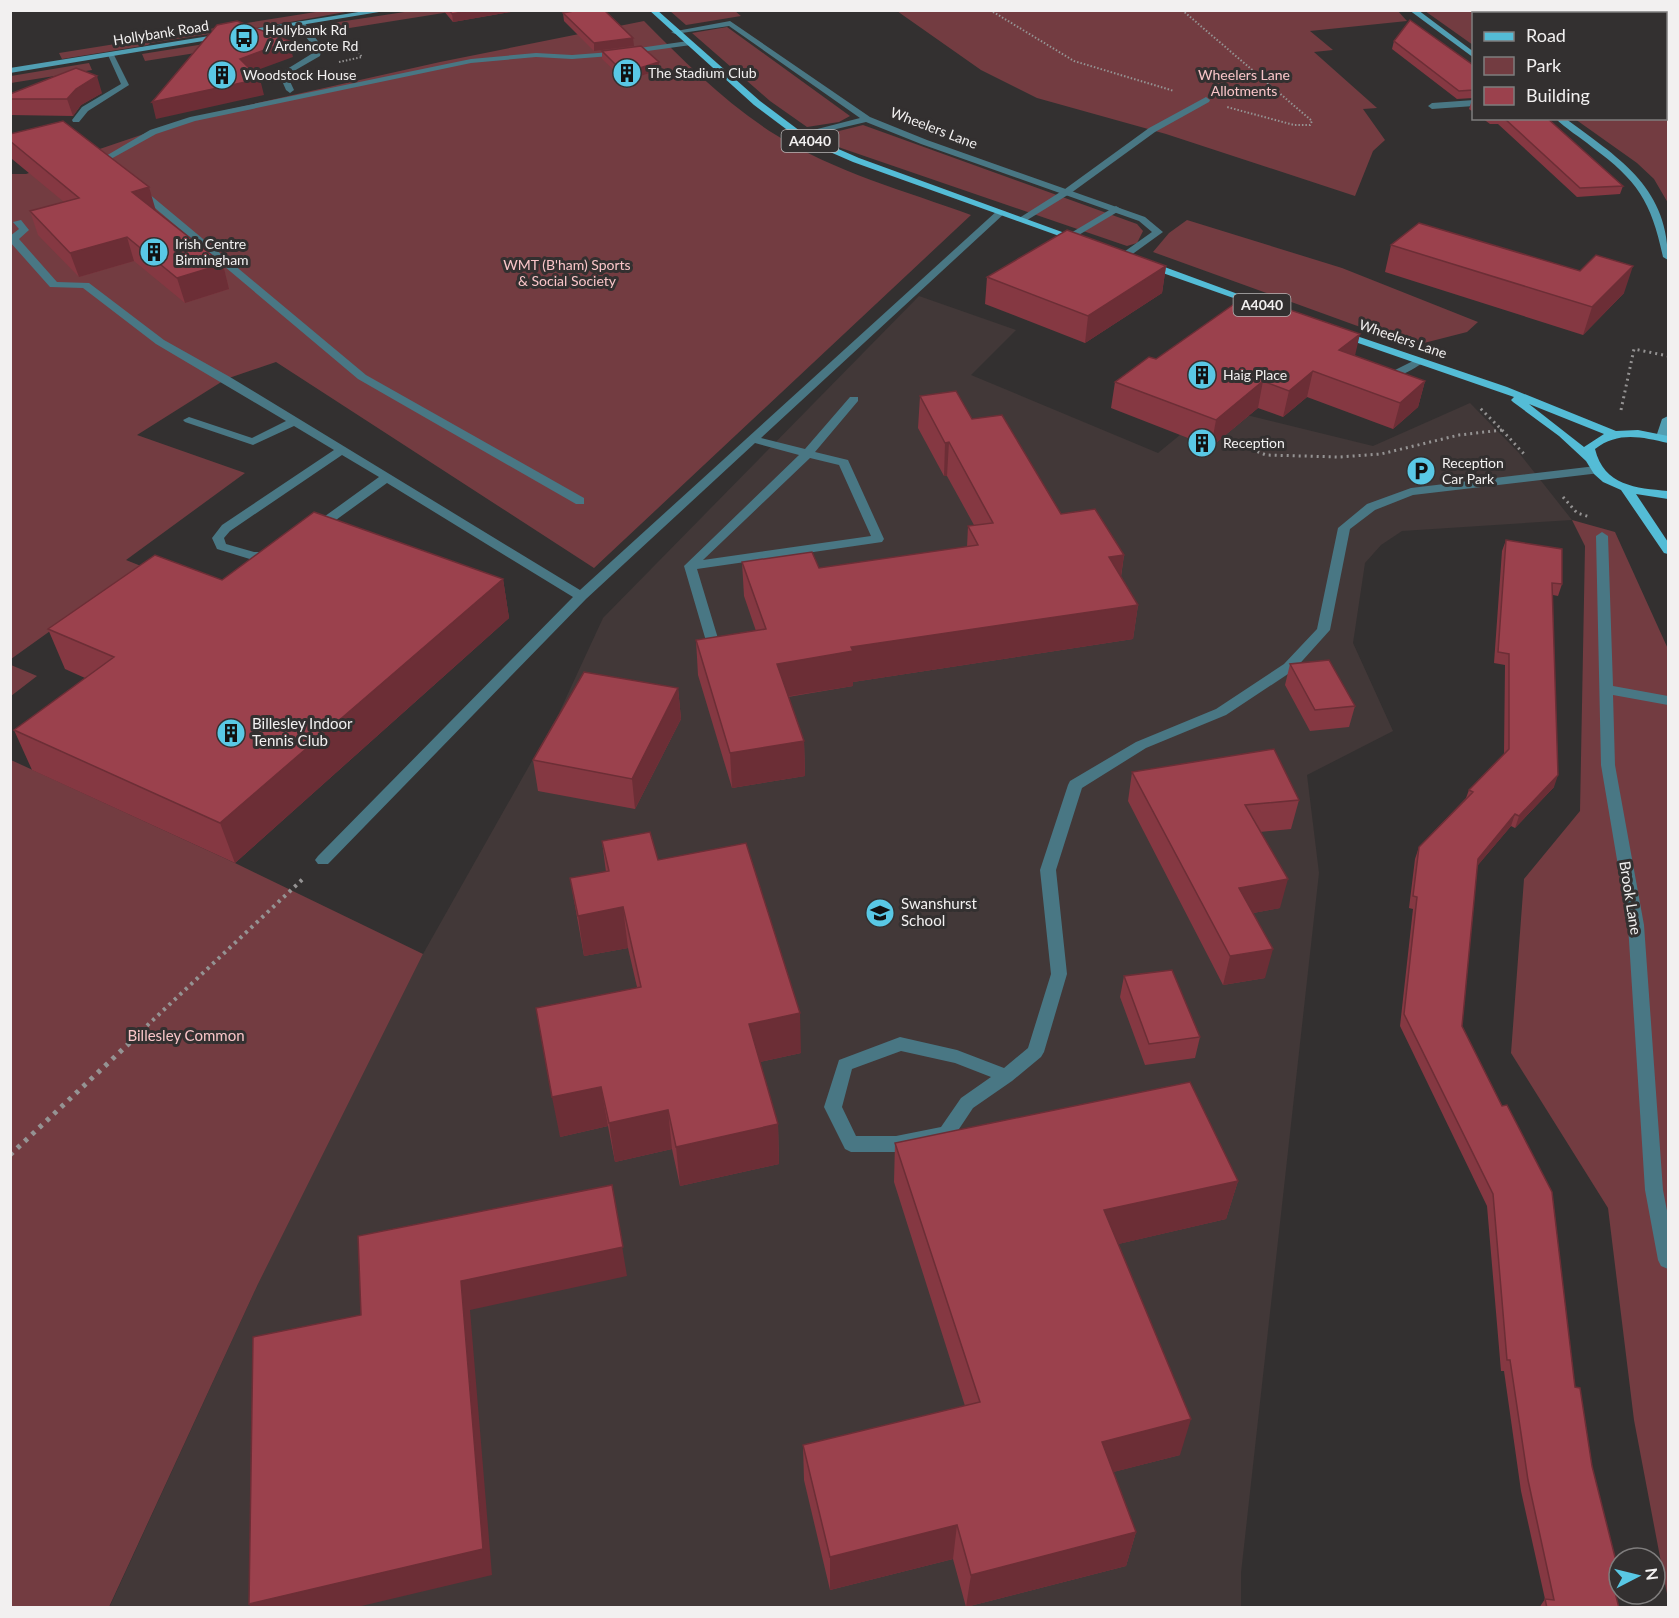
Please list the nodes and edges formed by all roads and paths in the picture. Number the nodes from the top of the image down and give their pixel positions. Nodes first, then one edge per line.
1 (388, 10) edge
2 (652, 10) edge
3 (990, 10) edge
4 (1182, 10) edge
5 (1412, 10) edge
6 (302, 24) junction
7 (675, 32) junction
8 (343, 34) dead end
9 (688, 43) junction
10 (110, 55) junction
11 (1472, 55) edge
12 (333, 63) dead end
13 (10, 71) edge
14 (290, 90) dead end
15 (1206, 100) junction
16 (1472, 103) edge
17 (1432, 106) dead end
18 (867, 119) junction
19 (76, 120) dead end
20 (1562, 120) edge
21 (801, 136) junction
22 (121, 175) edge
23 (130, 183) edge
24 (1068, 191) junction
25 (1116, 209) junction
26 (1001, 212) junction
27 (1021, 220) junction
28 (18, 222) dead end
29 (1070, 237) junction
30 (1091, 245) edge
31 (1113, 253) edge
32 (1124, 256) junction
33 (1668, 257) edge
34 (1266, 306) edge
35 (1332, 330) edge
36 (1668, 356) edge
37 (1419, 361) junction
38 (1372, 366) edge
39 (1471, 377) junction
40 (1503, 388) junction
41 (854, 399) dead end
42 (1612, 411) dead end
43 (1668, 419) edge
44 (189, 420) dead end
45 (295, 421) junction
46 (1502, 430) junction
47 (1616, 435) junction
48 (1224, 438) edge
49 (753, 439) junction
50 (1665, 439) edge
51 (341, 450) junction
52 (807, 454) junction
53 (1593, 464) junction
54 (387, 477) junction
55 (1545, 477) junction
56 (1627, 490) junction
57 (1668, 495) edge
58 (580, 501) dead end
59 (1593, 517) dead end
60 (1602, 536) dead end
61 (301, 539) edge
62 (1668, 550) edge
63 (282, 552) edge
64 (690, 566) junction
65 (581, 596) junction
66 (717, 655) edge
67 (1606, 689) junction
68 (1668, 700) edge
69 (323, 860) joint
70 (1006, 1077) junction
71 (10, 1155) edge
72 (1668, 1260) edge

1 - 6 main road, Hollybank Road
2 - 7 main road, A4040
3 - 15 path
4 - 15 path
5 - 11 main road
6 - 10 main road, Hollybank Road
6 - 14 street
7 - 9 main road, A4040
7 - 18 street, Wheelers Lane
8 - 12 path
9 - 21 main road, A4040
9 - 22 street
10 - 13 main road, Hollybank Road
10 - 19 street
15 - 24 street
16 - 17 street
18 - 21 street
18 - 24 street, Wheelers Lane
20 - 33 main road
21 - 26 main road, A4040
23 - 58 street
24 - 25 street, Wheelers Lane
24 - 27 street
25 - 29 street
25 - 32 street, Wheelers Lane
26 - 27 main road, A4040
26 - 49 street
27 - 29 main road, A4040
28 - 45 street
29 - 30 main road, A4040
31 - 32 main road, A4040
32 - 34 main road, A4040
35 - 37 main road, Wheelers Lane
36 - 42 path
37 - 38 street
37 - 39 main road, Wheelers Lane
39 - 40 main road, Wheelers Lane
39 - 46 path
40 - 47 main road, Wheelers Lane
40 - 53 main road, Wheelers Lane
41 - 52 street
43 - 50 main road
44 - 45 street
45 - 51 street
46 - 48 path
46 - 55 path
47 - 50 main road
47 - 53 main road
49 - 52 street
49 - 65 street
51 - 54 street
51 - 63 street
52 - 64 street
52 - 64 street
53 - 55 street
53 - 56 main road, Wheelers Lane
54 - 61 street
54 - 65 street
55 - 59 path
55 - 70 street
56 - 57 main road
56 - 62 main road
60 - 67 street, Brook Lane
64 - 66 street
65 - 69 street
67 - 68 street
67 - 72 street, Brook Lane
69 - 71 path
70 - 70 street

